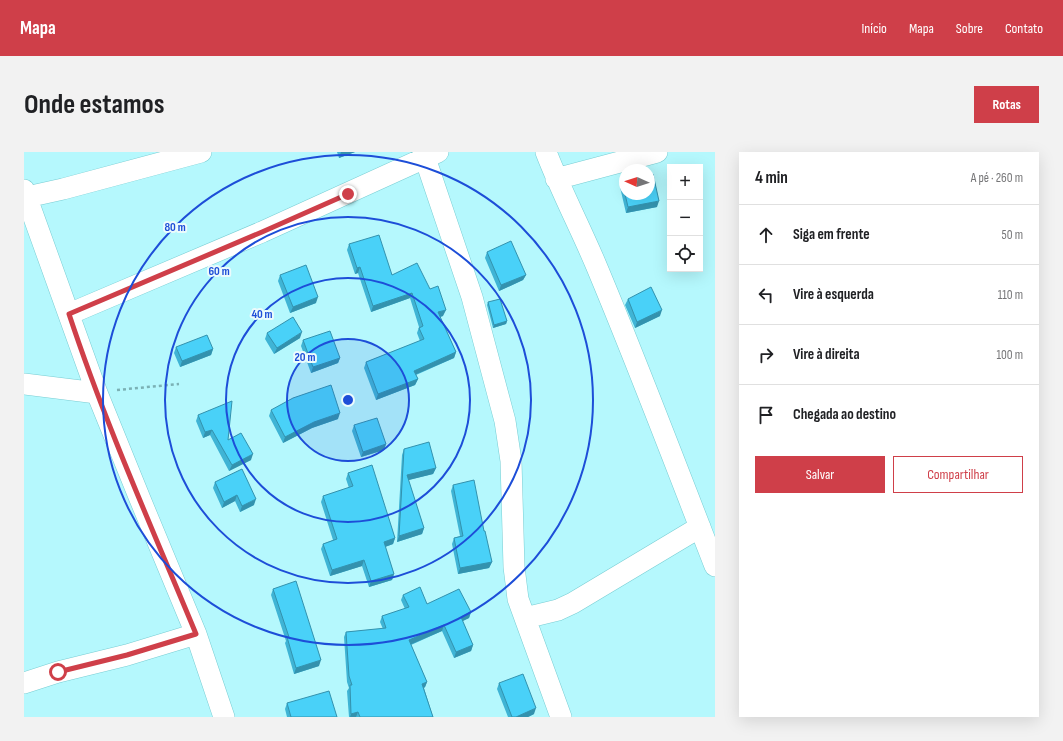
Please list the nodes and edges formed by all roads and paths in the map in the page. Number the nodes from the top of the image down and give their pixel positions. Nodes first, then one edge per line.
1 (201, 152) edge
2 (546, 152) edge
3 (657, 152) edge
4 (429, 154) edge
5 (556, 179) junction
6 (26, 193) edge
7 (69, 314) junction
8 (24, 384) edge
9 (179, 384) dead end
10 (97, 393) junction
11 (700, 527) junction
12 (715, 566) edge
13 (525, 618) junction
14 (196, 634) junction
15 (24, 683) edge
16 (224, 717) edge
17 (561, 717) edge

1 - 6 street
2 - 5 street
3 - 5 street
4 - 7 street
4 - 13 street
5 - 11 street
6 - 7 street
7 - 10 street
8 - 10 street
9 - 10 path
10 - 14 street
11 - 12 street
11 - 13 street
13 - 17 street
14 - 15 street
14 - 16 street

